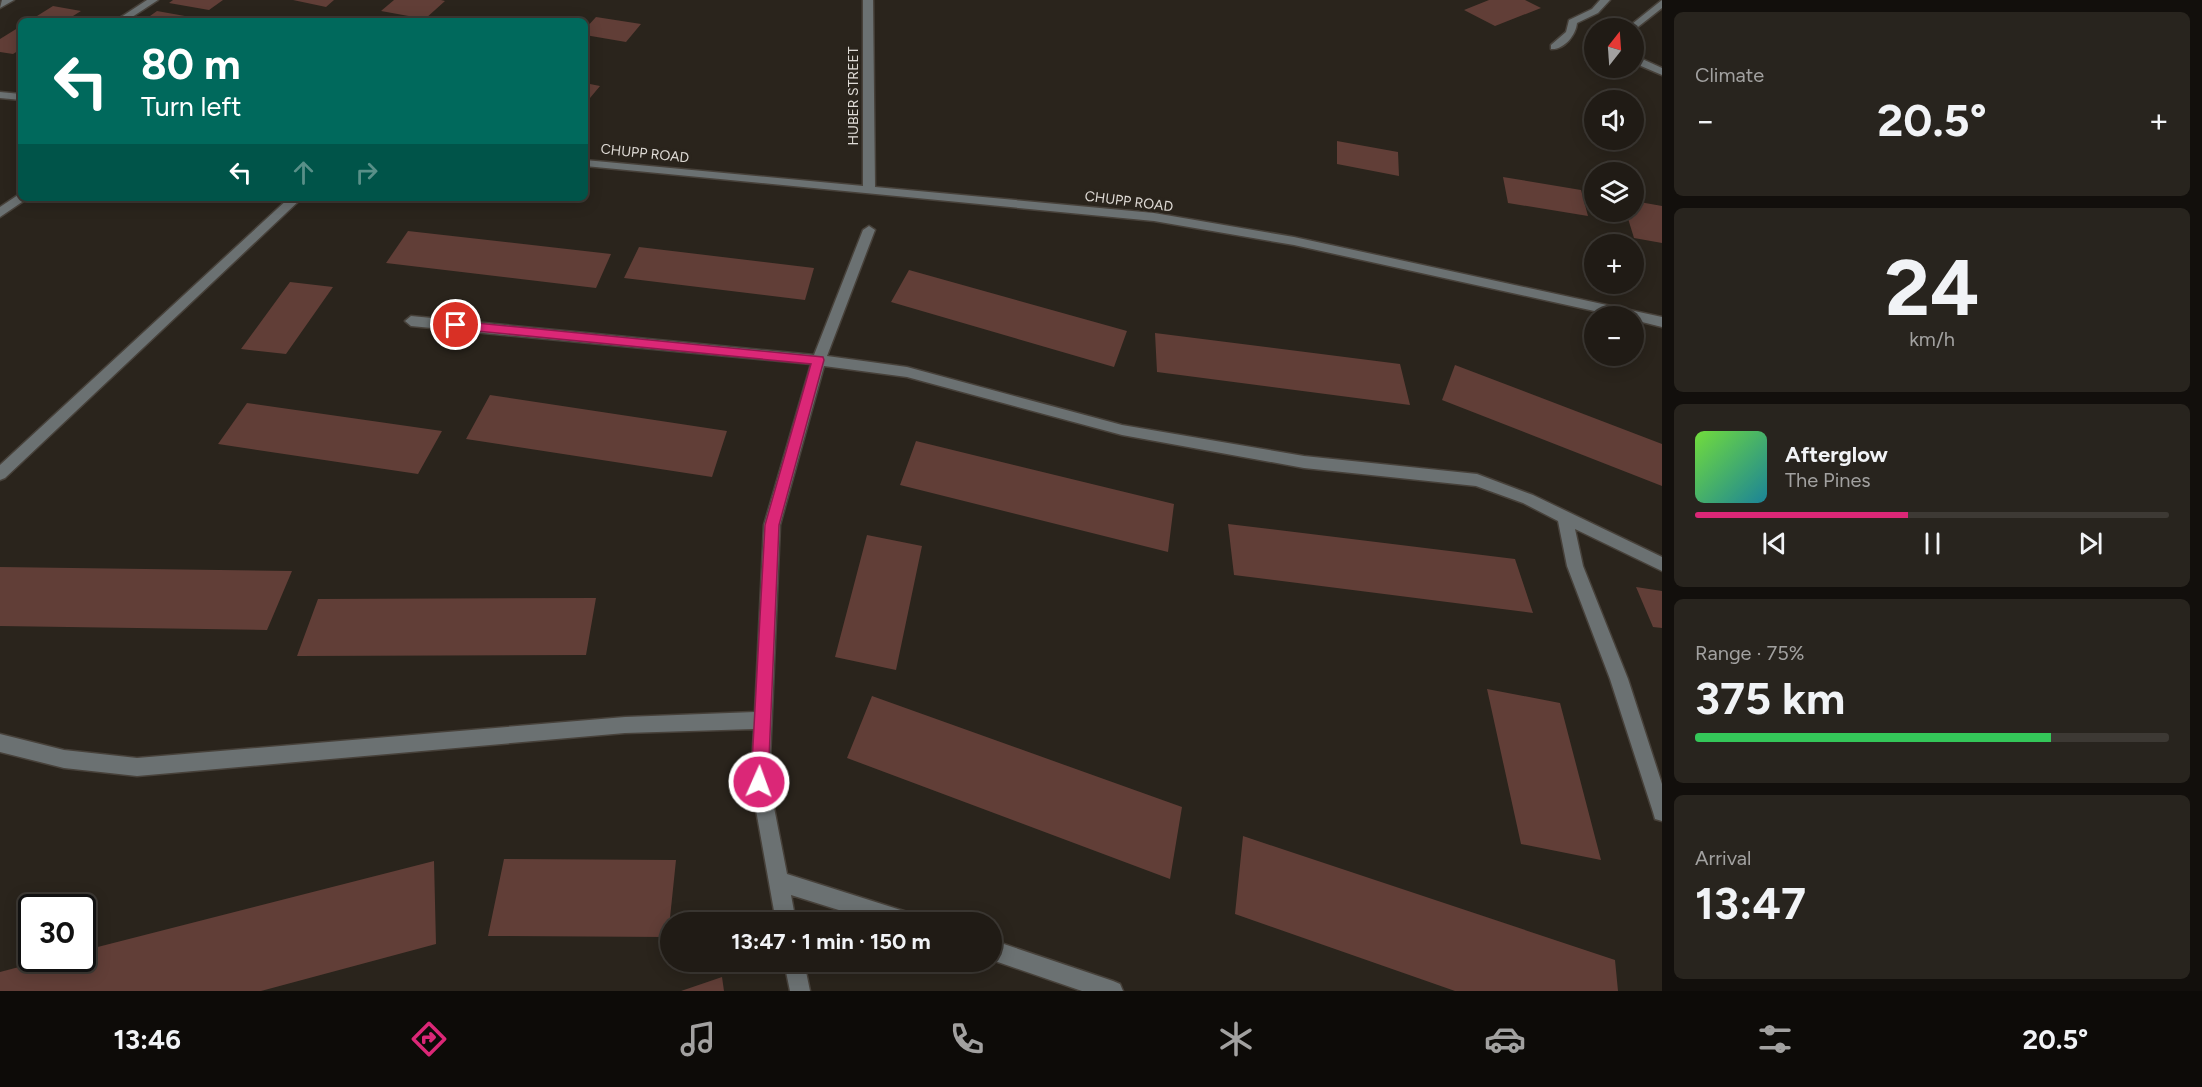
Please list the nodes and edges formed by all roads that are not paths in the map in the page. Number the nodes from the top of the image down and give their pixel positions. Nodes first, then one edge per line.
1 (9, 0) edge
2 (153, 0) edge
3 (868, 0) edge
4 (1605, 0) edge
5 (1662, 3) edge
6 (0, 5) edge
7 (125, 18) edge
8 (1643, 18) edge
9 (1554, 47) dead end
10 (1644, 64) edge
11 (1662, 72) edge
12 (18, 87) edge
13 (2, 95) edge
14 (18, 97) edge
15 (588, 163) edge
16 (868, 191) junction
17 (18, 199) edge
18 (293, 201) edge
19 (0, 213) edge
20 (869, 230) dead end
21 (411, 321) dead end
22 (1662, 322) edge
23 (818, 360) junction
24 (0, 474) edge
25 (1565, 517) junction
26 (1662, 564) edge
27 (762, 720) junction
28 (0, 743) edge
29 (1662, 812) edge
30 (778, 881) junction
31 (784, 912) edge
32 (876, 912) edge
33 (1002, 953) edge
34 (796, 972) edge
35 (800, 991) edge
36 (1113, 991) edge

1 - 6 street
2 - 7 street
3 - 16 street, HUBER STREET
4 - 9 street
5 - 8 street
10 - 11 street
12 - 13 street
13 - 14 street
15 - 16 street, CHUPP ROAD
16 - 22 street, CHUPP ROAD
17 - 19 street
18 - 24 street
20 - 23 street
21 - 23 street
23 - 25 street
23 - 27 street
25 - 26 street
25 - 29 street
27 - 28 street
27 - 30 street
30 - 31 street
30 - 32 street
33 - 36 street
34 - 35 street

